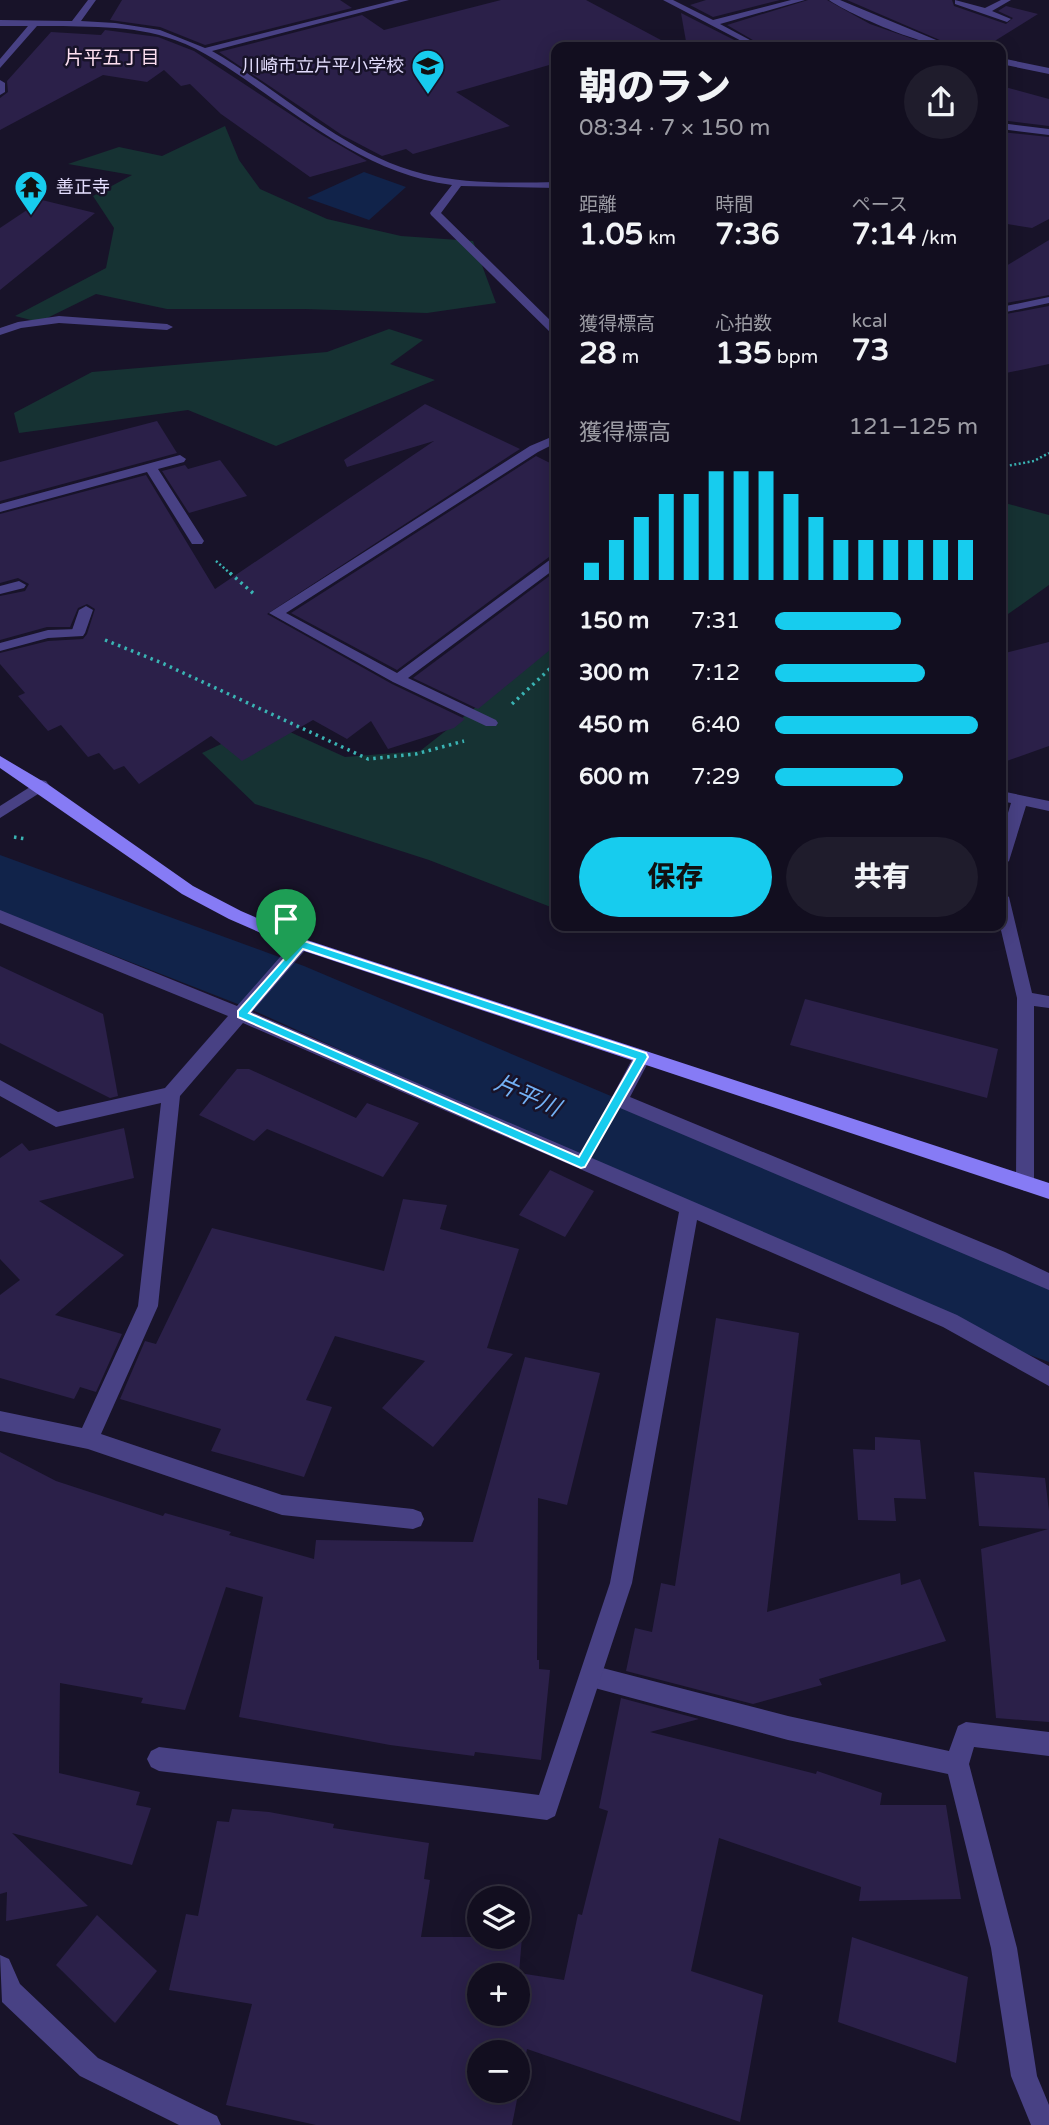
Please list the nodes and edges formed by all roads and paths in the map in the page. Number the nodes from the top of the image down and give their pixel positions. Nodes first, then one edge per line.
1 (92, 0) edge
2 (405, 0) edge
3 (667, 0) edge
4 (801, 0) edge
5 (834, 0) edge
6 (1007, 0) edge
7 (385, 2) edge
8 (958, 2) dead end
9 (985, 12) junction
10 (1007, 19) dead end
11 (0, 23) edge
12 (713, 23) junction
13 (34, 25) junction
14 (74, 25) junction
15 (749, 42) edge
16 (934, 42) edge
17 (206, 50) junction
18 (1006, 62) edge
19 (0, 65) edge
20 (1049, 71) edge
21 (0, 83) edge
22 (0, 92) edge
23 (1006, 127) edge
24 (1049, 132) edge
25 (460, 181) junction
26 (551, 184) edge
27 (1049, 300) edge
28 (1006, 309) edge
29 (167, 327) dead end
30 (551, 327) edge
31 (0, 332) edge
32 (551, 441) edge
33 (1049, 453) edge
34 (180, 459) dead end
35 (150, 466) junction
36 (1006, 466) edge
37 (0, 508) edge
38 (197, 540) joint
39 (551, 566) edge
40 (19, 585) dead end
41 (0, 590) edge
42 (86, 610) dead end
43 (276, 613) junction
44 (78, 633) junction
45 (0, 647) edge
46 (551, 668) edge
47 (398, 679) junction
48 (491, 723) junction
49 (0, 761) edge
50 (41, 785) junction
51 (1006, 797) edge
52 (1020, 800) junction
53 (1049, 806) edge
54 (0, 813) edge
55 (1006, 845) edge
56 (0, 916) edge
57 (1006, 918) edge
58 (301, 944) junction
59 (1025, 998) junction
60 (1049, 1002) edge
61 (242, 1014) junction
62 (642, 1057) junction
63 (0, 1087) edge
64 (171, 1094) junction
65 (1025, 1183) junction
66 (1049, 1191) edge
67 (689, 1210) junction
68 (1049, 1282) edge
69 (1049, 1377) edge
70 (0, 1421) edge
71 (88, 1438) junction
72 (413, 1519) dead end
73 (591, 1676) junction
74 (1049, 1744) edge
75 (159, 1759) dead end
76 (957, 1764) junction
77 (0, 1968) edge
78 (208, 2125) edge
79 (1044, 2125) edge

1 - 14 street
2 - 7 street
3 - 12 street
4 - 12 street
5 - 16 street
6 - 9 street
7 - 17 street
8 - 9 street
9 - 10 street
11 - 13 street
12 - 15 street
13 - 14 street
13 - 19 street
14 - 17 street
17 - 25 street
18 - 20 street
21 - 22 street
23 - 24 street
25 - 26 street
25 - 30 street
27 - 28 street
29 - 31 street
32 - 43 street
33 - 36 path
34 - 35 street
35 - 37 street
35 - 38 street
38 - 43 path
39 - 47 street
40 - 41 street
42 - 44 street
43 - 47 street
44 - 45 street
44 - 48 path
46 - 48 path
47 - 48 street
49 - 50 main road
50 - 54 street
50 - 58 main road
51 - 52 street
52 - 53 street
52 - 55 street
56 - 61 street
57 - 59 street
58 - 61 street
58 - 62 main road
59 - 60 street
59 - 65 street
61 - 64 street
61 - 67 street
62 - 65 main road
62 - 68 street
63 - 64 street
64 - 71 street
65 - 66 main road
67 - 69 street
67 - 73 street
70 - 71 street
71 - 72 street
73 - 75 street
73 - 76 street
74 - 76 street
76 - 79 street
77 - 78 street

